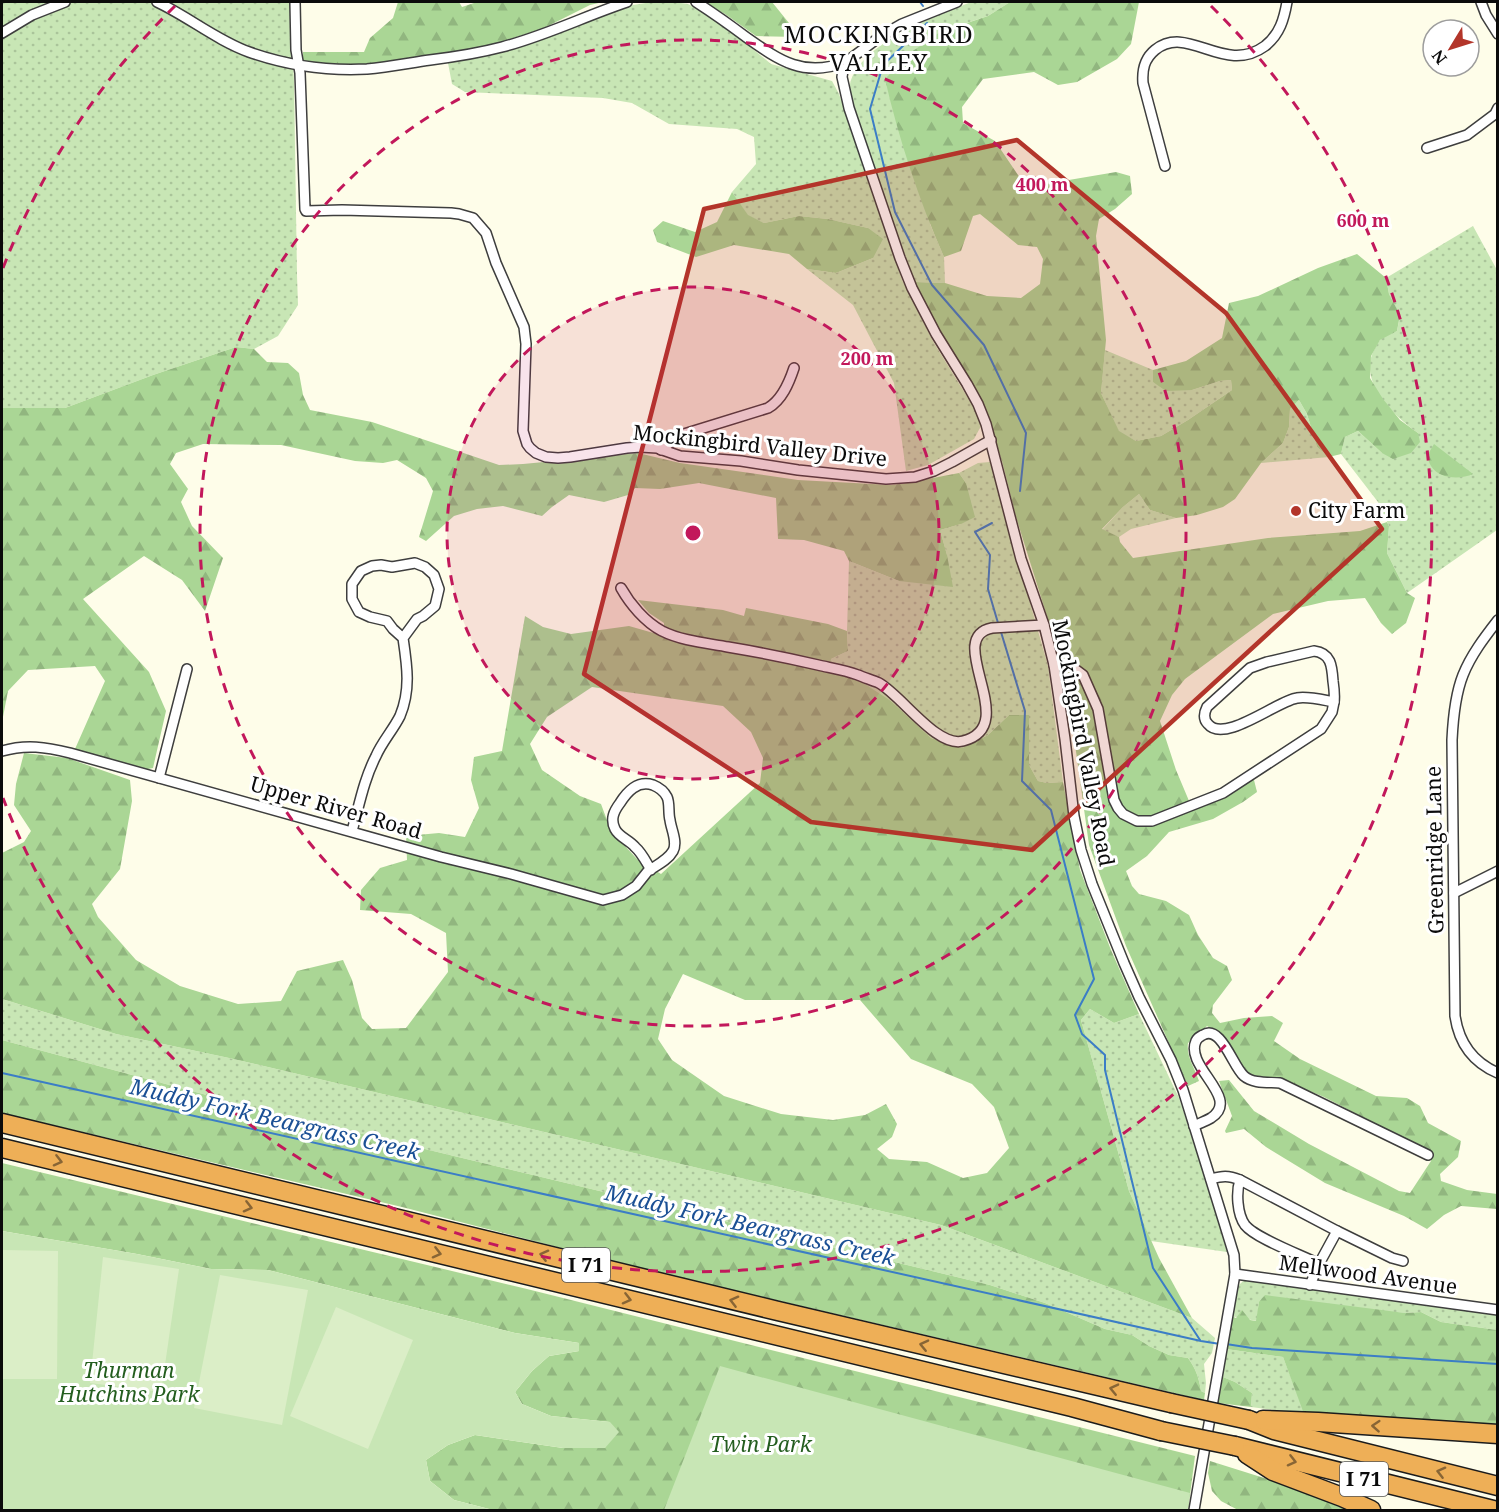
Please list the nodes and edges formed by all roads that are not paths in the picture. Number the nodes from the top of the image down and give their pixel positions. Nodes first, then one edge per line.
1 (65, 2) edge
2 (157, 2) edge
3 (295, 2) edge
4 (627, 2) edge
5 (696, 2) edge
6 (957, 2) edge
7 (1287, 2) edge
8 (1481, 2) edge
9 (2, 33) edge
10 (1497, 34) edge
11 (846, 62) junction
12 (298, 64) junction
13 (1497, 108) edge
14 (1427, 148) dead end
15 (1165, 166) dead end
16 (794, 368) dead end
17 (991, 440) junction
18 (661, 450) junction
19 (621, 588) dead end
20 (1497, 620) edge
21 (1044, 625) junction
22 (403, 638) junction
23 (1054, 665) junction
24 (187, 669) dead end
25 (1334, 702) junction
26 (2, 751) edge
27 (159, 778) junction
28 (352, 831) junction
29 (651, 870) junction
30 (1497, 871) edge
31 (1454, 893) junction
32 (1497, 1073) edge
33 (2, 1123) edge
34 (1194, 1126) junction
35 (2, 1148) edge
36 (1428, 1155) dead end
37 (1211, 1179) junction
38 (1240, 1180) junction
39 (1337, 1231) junction
40 (1403, 1261) dead end
41 (1319, 1264) junction
42 (1235, 1274) junction
43 (1310, 1285) junction
44 (1497, 1310) edge
45 (1249, 1420) junction
46 (1497, 1434) edge
47 (1235, 1446) junction
48 (1497, 1486) edge
49 (1194, 1510) edge
50 (1371, 1510) edge
51 (1493, 1510) edge

1 - 9 street
2 - 12 street
3 - 12 street, Mockingbird Valley Drive
4 - 12 street
5 - 11 street
6 - 11 street
7 - 15 street
8 - 10 street
11 - 17 street, Mockingbird Valley Road
12 - 18 street, Mockingbird Valley Drive
13 - 14 street
16 - 18 street
17 - 18 street, Mockingbird Valley Drive
17 - 21 street, Mockingbird Valley Road
19 - 21 street
20 - 31 street, Greenridge Lane
21 - 23 street, Mockingbird Valley Road
22 - 22 street
22 - 28 street
23 - 25 street
23 - 34 street, Mockingbird Valley Road
24 - 27 street
25 - 25 street
26 - 27 street, Upper River Road
27 - 28 street, Upper River Road
28 - 29 street, Upper River Road
29 - 29 street, Upper River Road
30 - 31 street
31 - 32 street, Greenridge Lane
45 -> 33 highway, I 71, bridge
34 - 36 street
34 - 37 street, Mockingbird Valley Road
35 -> 47 highway, I 71, bridge
37 - 38 street
37 - 42 street, Mockingbird Valley Road
38 - 39 street
38 - 41 street
39 - 40 street
39 - 41 street
41 - 43 street
42 - 43 street, Mellwood Avenue
42 - 49 street, Mockingbird Valley Road
43 - 44 street, Mellwood Avenue
46 -> 45 highway
48 -> 45 highway, I 71
47 - 50 highway
47 -> 51 highway, I 71

